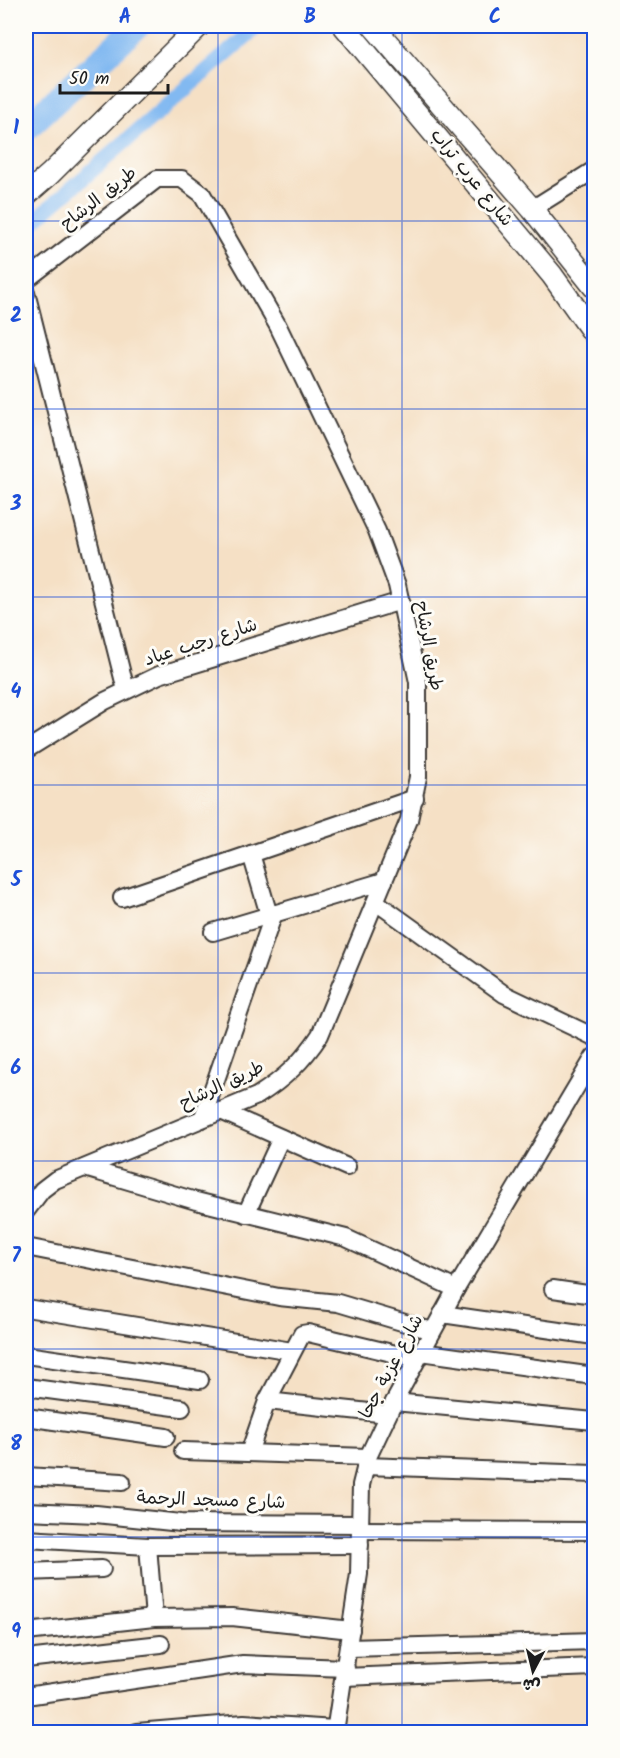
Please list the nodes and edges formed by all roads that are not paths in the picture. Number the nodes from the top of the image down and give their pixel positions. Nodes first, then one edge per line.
1 (199, 26) edge
2 (344, 26) edge
3 (373, 26) edge
4 (594, 170) edge
5 (26, 195) edge
6 (532, 209) junction
7 (26, 280) edge
8 (594, 287) edge
9 (26, 292) edge
10 (594, 334) edge
11 (400, 601) junction
12 (126, 690) junction
13 (26, 750) edge
14 (415, 798) junction
15 (251, 854) junction
16 (384, 881) junction
17 (122, 898) dead end
18 (376, 902) junction
19 (271, 914) junction
20 (213, 932) dead end
21 (594, 1037) edge
22 (594, 1057) edge
23 (220, 1111) junction
24 (203, 1117) junction
25 (281, 1138) junction
26 (347, 1167) dead end
27 (85, 1168) junction
28 (27, 1205) edge
29 (246, 1214) junction
30 (26, 1247) edge
31 (456, 1289) junction
32 (553, 1289) dead end
33 (594, 1295) edge
34 (26, 1308) edge
35 (442, 1314) junction
36 (432, 1331) junction
37 (594, 1336) edge
38 (292, 1351) junction
39 (26, 1355) edge
40 (419, 1355) junction
41 (594, 1376) edge
42 (200, 1380) dead end
43 (26, 1388) edge
44 (267, 1401) junction
45 (183, 1407) dead end
46 (391, 1408) junction
47 (26, 1417) edge
48 (594, 1421) edge
49 (166, 1437) dead end
50 (183, 1451) dead end
51 (249, 1454) junction
52 (366, 1462) junction
53 (594, 1474) edge
54 (26, 1476) edge
55 (123, 1482) dead end
56 (26, 1511) edge
57 (594, 1531) edge
58 (360, 1533) junction
59 (26, 1539) edge
60 (148, 1545) junction
61 (102, 1569) dead end
62 (26, 1572) edge
63 (154, 1618) junction
64 (351, 1630) junction
65 (26, 1632) edge
66 (594, 1641) edge
67 (160, 1644) dead end
68 (349, 1648) junction
69 (26, 1659) edge
70 (594, 1667) edge
71 (345, 1672) junction
72 (26, 1696) edge
73 (335, 1731) edge
74 (137, 1732) edge

1 - 5 street
2 - 10 street, شارع عرب تراب
3 - 6 street, شارع عرب تراب
4 - 6 street
6 - 8 street, شارع عرب تراب
7 - 11 street, طريق الرشاح
9 - 12 street
11 - 12 street, شارع رجب عياد
11 - 14 street, طريق الرشاح
12 - 13 street, شارع رجب عياد
14 - 15 street
14 - 16 street, طريق الرشاح
15 - 17 street
15 - 19 street
16 - 18 street, طريق الرشاح
16 - 19 street
18 - 21 street
18 - 23 street, طريق الرشاح
19 - 20 street
19 - 24 street
22 - 31 street, شارع عزبة جحا
23 - 24 street, طريق الرشاح
23 - 25 street
24 - 27 street, طريق الرشاح
25 - 26 street
25 - 29 street
27 - 28 street, طريق الرشاح
27 - 29 street
29 - 31 street
30 - 36 street
31 - 35 street, شارع عزبة جحا
32 - 33 street
34 - 38 street
35 - 36 street, شارع عزبة جحا
35 - 37 street
36 - 40 street, شارع عزبة جحا
38 - 40 street
38 - 44 street
39 - 42 street
40 - 41 street
40 - 46 street, شارع عزبة جحا
43 - 45 street
44 - 46 street
44 - 51 street
46 - 48 street
46 - 52 street, شارع عزبة جحا
47 - 49 street
50 - 51 street
51 - 52 street
52 - 53 street
52 - 58 street, شارع عزبة جحا
54 - 55 street
56 - 58 street, شارع مسجد الرحمة
57 - 58 street
58 - 60 street
58 - 64 street, شارع عزبة جحا
59 - 60 street
60 - 63 street
61 - 62 street
63 - 64 street
63 - 65 street
64 - 68 street, شارع عزبة جحا
66 - 68 street
67 - 69 street
68 - 71 street, شارع عزبة جحا
70 - 71 street
71 - 72 street
71 - 73 street, شارع عزبة جحا
73 - 74 street

